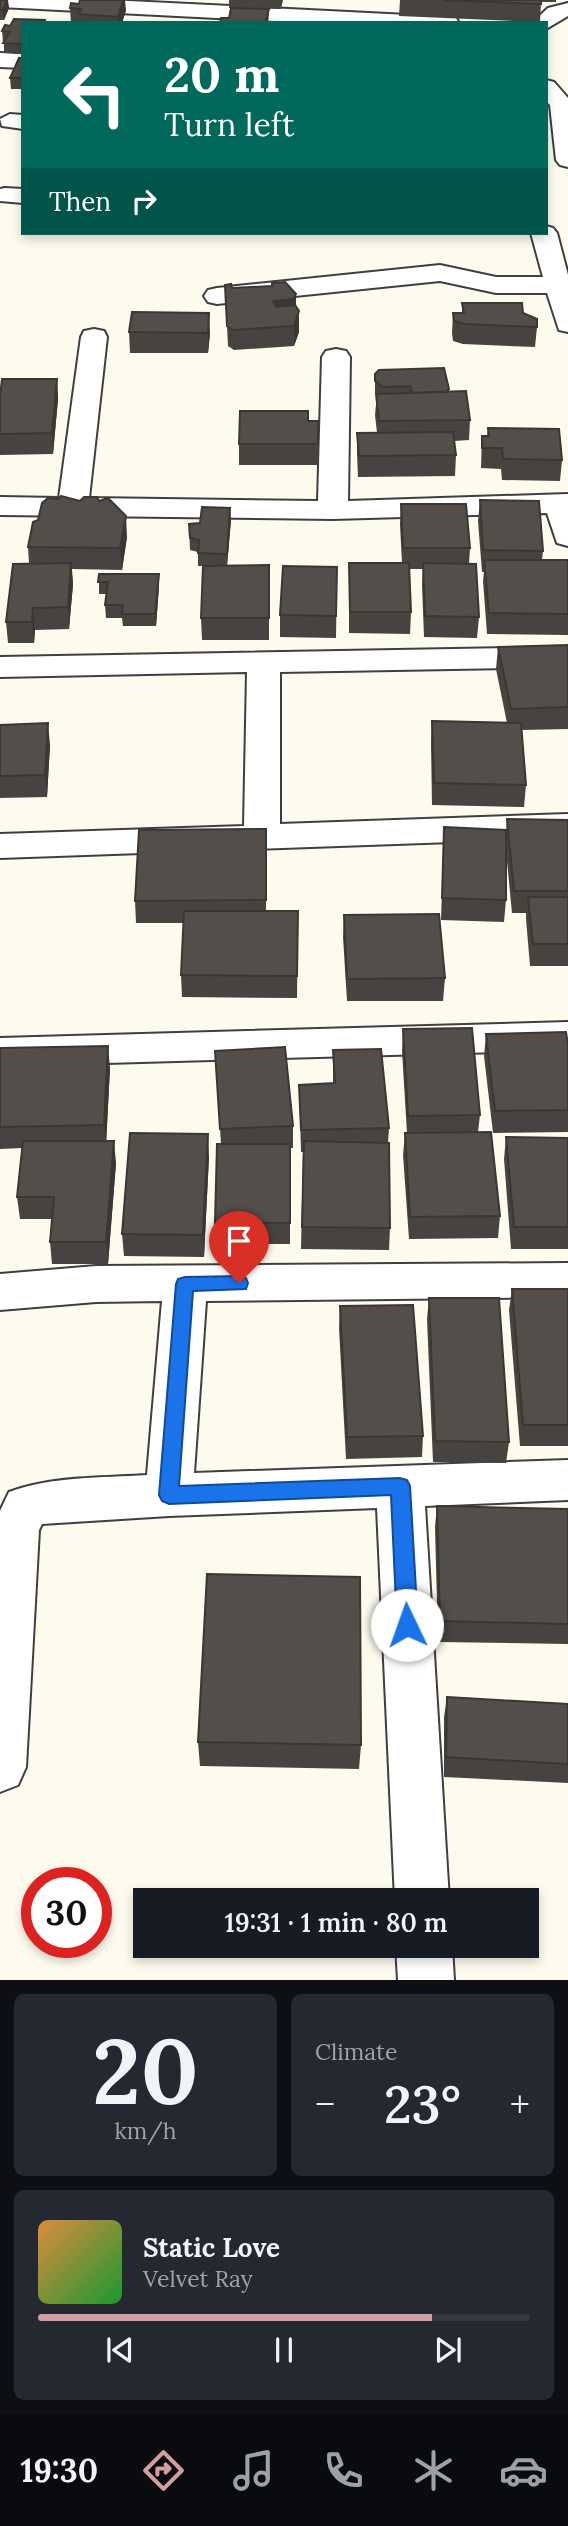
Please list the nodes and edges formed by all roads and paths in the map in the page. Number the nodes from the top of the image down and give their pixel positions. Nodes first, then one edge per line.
1 (0, 1) edge
2 (568, 9) edge
3 (199, 11) edge
4 (406, 21) edge
5 (546, 21) edge
6 (0, 60) edge
7 (21, 61) edge
8 (548, 89) edge
9 (568, 160) edge
10 (551, 228) edge
11 (563, 294) edge
12 (217, 296) dead end
13 (568, 324) edge
14 (94, 337) dead end
15 (335, 357) dead end
16 (564, 503) edge
17 (0, 506) edge
18 (73, 507) junction
19 (333, 510) junction
20 (568, 537) edge
21 (568, 657) edge
22 (264, 663) junction
23 (0, 667) edge
24 (568, 826) edge
25 (262, 837) junction
26 (0, 846) edge
27 (568, 1036) edge
28 (0, 1052) edge
29 (568, 1280) edge
30 (185, 1284) junction
31 (0, 1292) edge
32 (568, 1480) edge
33 (400, 1486) junction
34 (169, 1495) junction
35 (0, 1767) edge
36 (421, 1888) edge
37 (425, 1958) edge
38 (426, 1980) edge

1 - 3 street
2 - 5 street
3 - 4 street
6 - 7 street
8 - 9 street
10 - 11 street
11 - 12 street
11 - 13 street
14 - 18 street
15 - 19 street
16 - 19 street
16 - 20 street
17 - 18 street
18 - 19 street
21 - 22 street
22 - 23 street
22 - 25 street
24 - 25 street
25 - 26 street
27 - 28 street
29 - 30 street
30 - 31 street
30 - 34 street
32 - 33 street
33 - 34 street
33 - 36 street
34 - 35 street
37 - 38 street

